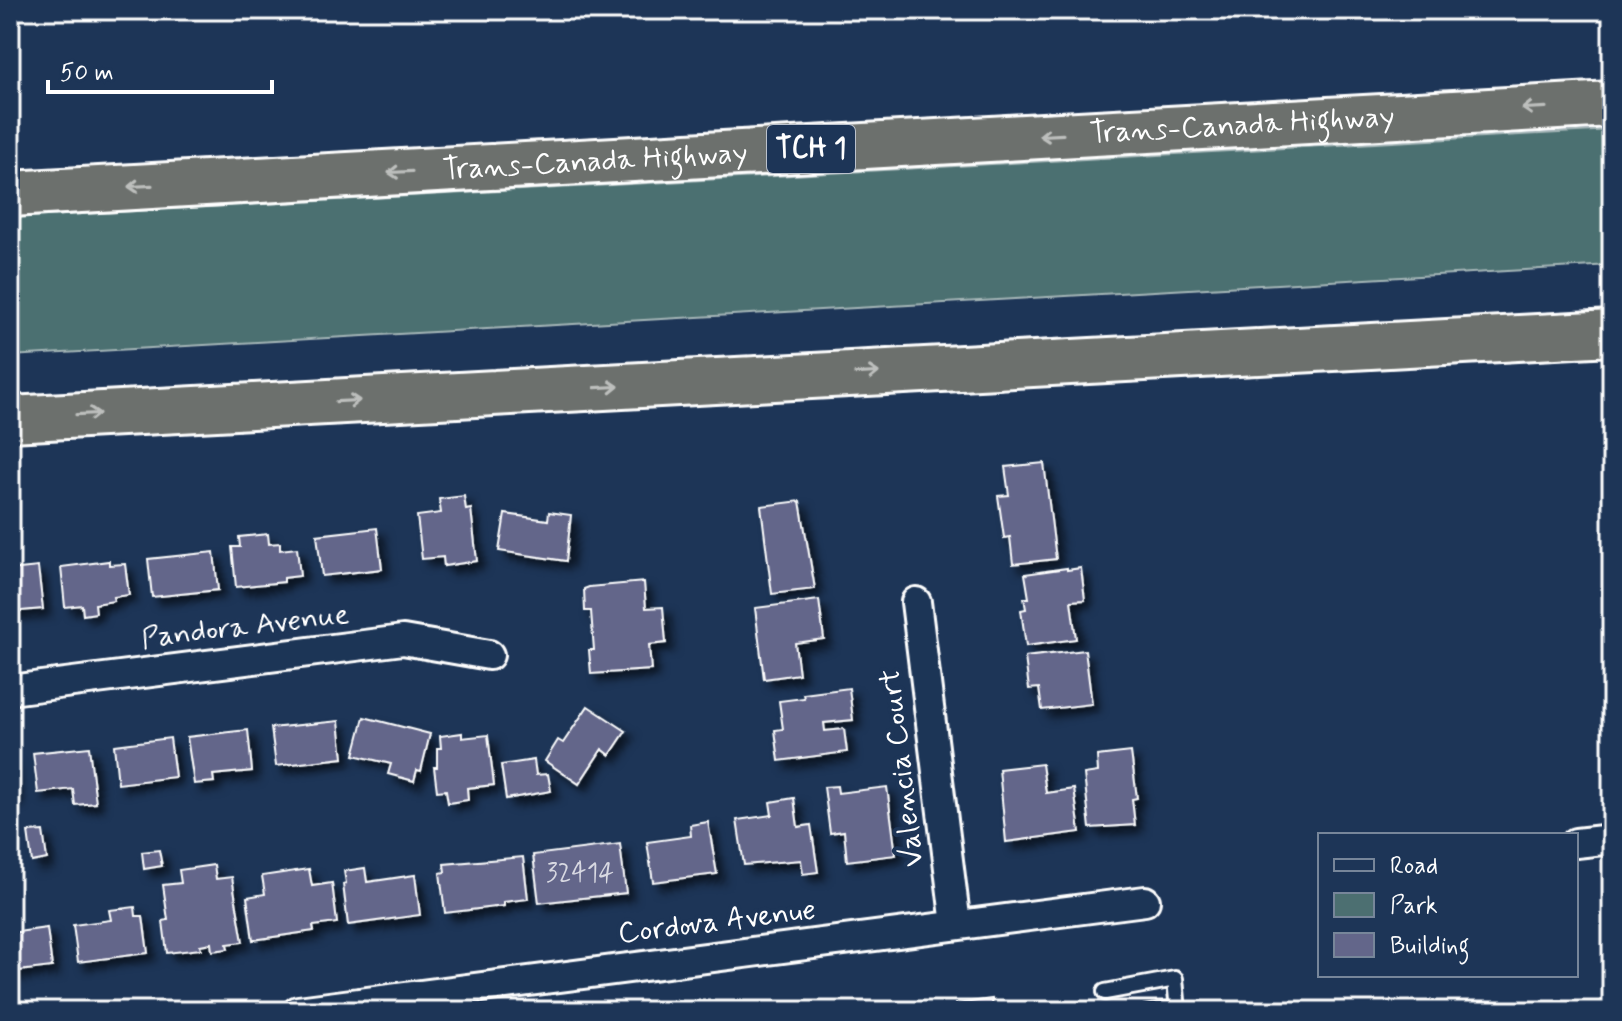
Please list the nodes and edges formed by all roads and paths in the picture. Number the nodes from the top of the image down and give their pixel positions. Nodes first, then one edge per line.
1 (1612, 104) edge
2 (10, 194) edge
3 (1612, 333) edge
4 (10, 419) edge
5 (916, 602) dead end
6 (489, 655) dead end
7 (10, 690) edge
8 (1612, 839) edge
9 (1578, 843) edge
10 (1145, 901) dead end
11 (956, 925) junction
12 (1105, 992) dead end
13 (298, 1011) edge
14 (1178, 1011) edge

1 -> 2 highway, Trans-Canada Highway / TCH 1
4 -> 3 highway
5 - 11 street, Valencia Court
6 - 7 street, Pandora Avenue
8 - 9 street
10 - 11 street, Cordova Avenue
11 - 13 street, Cordova Avenue
12 - 14 lane

